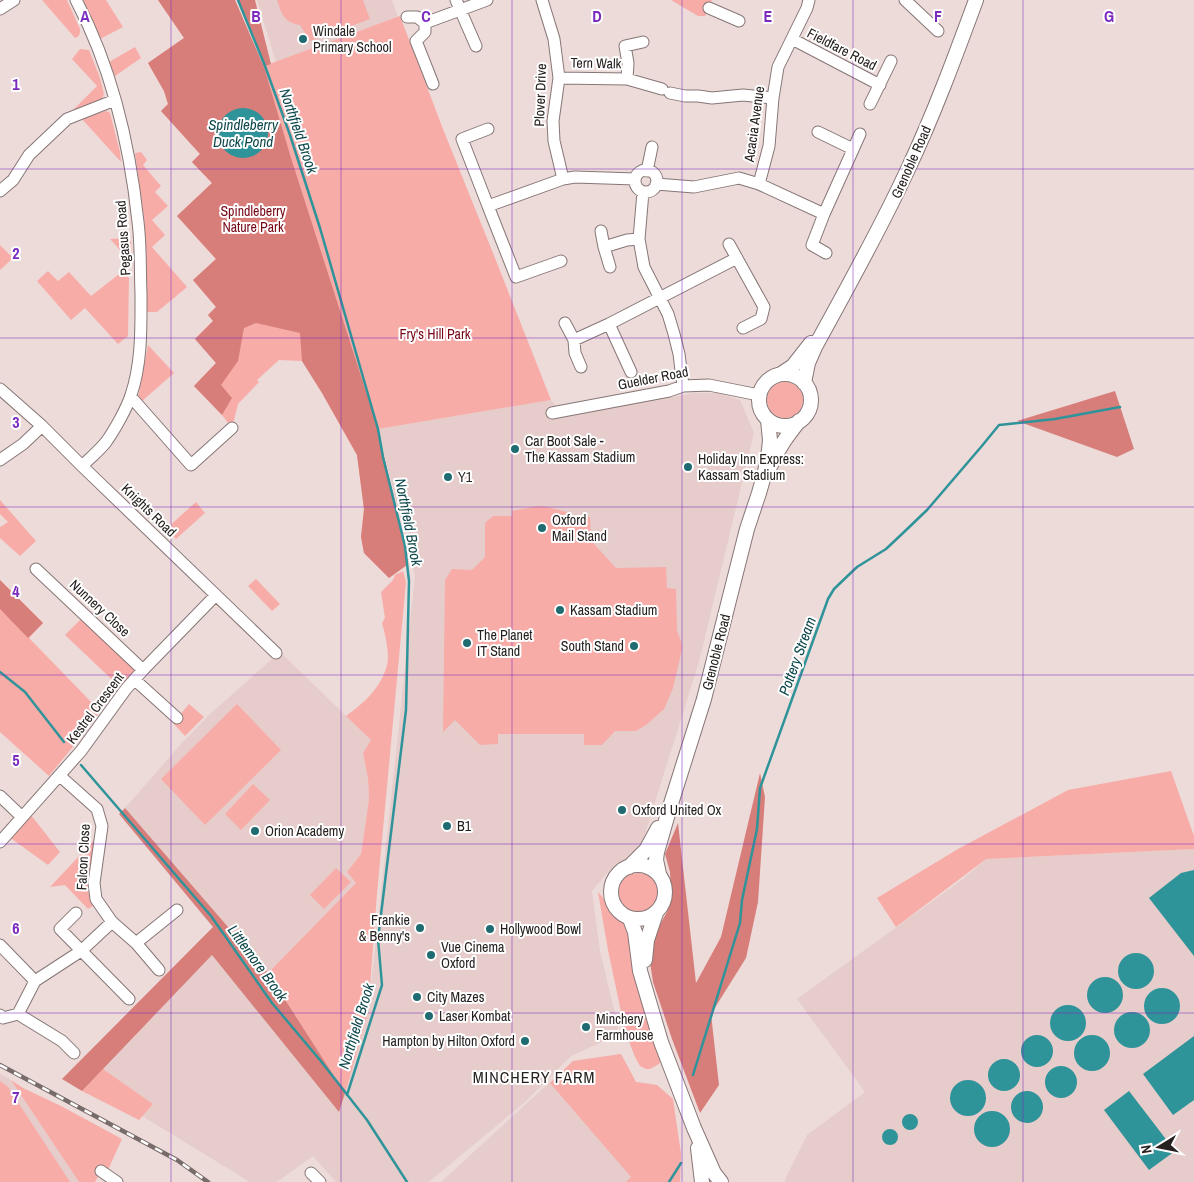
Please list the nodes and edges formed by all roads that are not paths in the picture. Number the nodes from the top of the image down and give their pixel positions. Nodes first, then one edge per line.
1 (14, 0) edge
2 (76, 0) edge
3 (487, 0) edge
4 (542, 0) edge
5 (808, 0) edge
6 (906, 0) edge
7 (976, 0) edge
8 (458, 5) edge
9 (709, 8) edge
10 (0, 9) edge
11 (407, 17) dead end
12 (739, 21) dead end
13 (426, 23) junction
14 (938, 31) dead end
15 (792, 39) junction
16 (642, 42) dead end
17 (476, 46) dead end
18 (891, 61) dead end
19 (558, 78) junction
20 (627, 79) junction
21 (433, 84) dead end
22 (880, 84) junction
23 (773, 98) junction
24 (115, 100) junction
25 (870, 104) dead end
26 (488, 129) dead end
27 (818, 132) dead end
28 (860, 134) dead end
29 (652, 147) dead end
30 (853, 149) junction
31 (647, 170) junction
32 (563, 179) junction
33 (635, 179) junction
34 (656, 184) junction
35 (759, 184) junction
36 (0, 191) edge
37 (643, 192) junction
38 (488, 206) junction
39 (824, 214) junction
40 (601, 231) dead end
41 (639, 239) junction
42 (729, 244) dead end
43 (604, 247) junction
44 (826, 253) dead end
45 (737, 258) junction
46 (561, 261) dead end
47 (610, 267) dead end
48 (659, 298) junction
49 (832, 317) junction
50 (566, 323) dead end
51 (609, 324) junction
52 (744, 328) dead end
53 (574, 340) junction
54 (581, 367) dead end
55 (631, 372) dead end
56 (781, 374) junction
57 (804, 383) junction
58 (683, 386) junction
59 (0, 389) edge
60 (759, 395) junction
61 (131, 397) junction
62 (552, 413) dead end
63 (768, 420) junction
64 (800, 421) junction
65 (42, 426) junction
66 (232, 428) dead end
67 (0, 460) edge
68 (82, 466) junction
69 (759, 493) junction
70 (36, 569) dead end
71 (216, 595) junction
72 (276, 653) dead end
73 (143, 670) junction
74 (135, 680) junction
75 (177, 718) dead end
76 (60, 776) junction
77 (0, 796) edge
78 (669, 810) junction
79 (22, 817) junction
80 (0, 842) edge
81 (629, 867) junction
82 (659, 874) junction
83 (177, 910) dead end
84 (76, 913) dead end
85 (656, 913) junction
86 (630, 919) junction
87 (112, 922) junction
88 (136, 943) junction
89 (0, 944) edge
90 (81, 950) junction
91 (159, 970) dead end
92 (35, 981) junction
93 (646, 991) junction
94 (129, 999) dead end
95 (18, 1014) junction
96 (0, 1015) edge
97 (74, 1053) dead end
98 (694, 1128) junction
99 (101, 1171) dead end
100 (311, 1173) dead end
101 (118, 1182) edge
102 (320, 1182) edge
103 (702, 1182) edge
104 (721, 1182) edge

1 - 10 street
2 - 24 street, Pegasus Road
3 - 8 street
4 - 19 street, Plover Drive
5 - 15 street, Acacia Avenue
6 - 14 street
7 - 49 street, Grenoble Road
8 - 13 street
8 - 17 street
9 - 12 street
11 - 13 street
13 - 21 street
15 - 22 street, Fieldfare Road
15 - 23 street, Acacia Avenue
16 - 20 street
18 - 22 street, Fieldfare Road
19 - 20 street, Tern Walk
19 - 32 street, Plover Drive
20 - 23 street, Tern Walk
22 - 25 street, Fieldfare Road
23 - 35 street, Acacia Avenue
24 - 36 street
24 - 61 street, Pegasus Road
26 - 38 street
27 - 30 street
28 - 30 street
29 - 31 street
30 - 39 street
31 - 33 street
31 - 34 street
32 - 33 street
32 - 38 street
33 - 37 street
34 - 35 street, Acacia Avenue
34 - 37 street
35 - 39 street
37 - 41 street
38 - 46 street
39 - 44 street
40 - 43 street
41 - 43 street
41 - 48 street
42 - 45 street
43 - 47 street
45 - 48 street
45 - 52 street
48 - 51 street
48 - 58 street
49 - 56 street, Grenoble Road
49 - 57 street, Grenoble Road
50 - 53 street
51 - 53 street
51 - 55 street
53 - 54 street
56 - 57 street
56 - 60 street
57 - 64 street
58 - 60 street, Guelder Road
58 - 62 street, Guelder Road
59 - 65 street, Knights Road
60 - 63 street
61 - 66 street
61 - 68 street, Pegasus Road
63 - 64 street
63 - 69 street, Grenoble Road
64 - 69 street, Grenoble Road
65 - 67 street
65 - 68 street, Knights Road
68 - 71 street, Knights Road
69 - 78 street, Grenoble Road
70 - 73 street, Nunnery Close
71 - 72 street, Knights Road
71 - 73 street, Kestrel Crescent
73 - 74 street, Kestrel Crescent
74 - 75 street
74 - 76 street, Kestrel Crescent
76 - 79 street, Kestrel Crescent
76 - 87 street, Falcon Close
77 - 79 street
78 - 81 street, Grenoble Road
78 - 82 street, Grenoble Road
79 - 80 street, Kestrel Crescent
81 - 82 street
81 - 86 street
82 - 85 street
83 - 88 street
84 - 90 street
85 - 86 street
85 - 93 street
86 - 93 street
87 - 88 street, Falcon Close
87 - 90 street
88 - 91 street, Falcon Close
89 - 92 street
90 - 92 street
90 - 94 street
92 - 95 street
93 - 98 street
95 - 96 street
95 - 97 street
98 - 103 street
98 - 104 street
99 - 101 street
100 - 102 street

